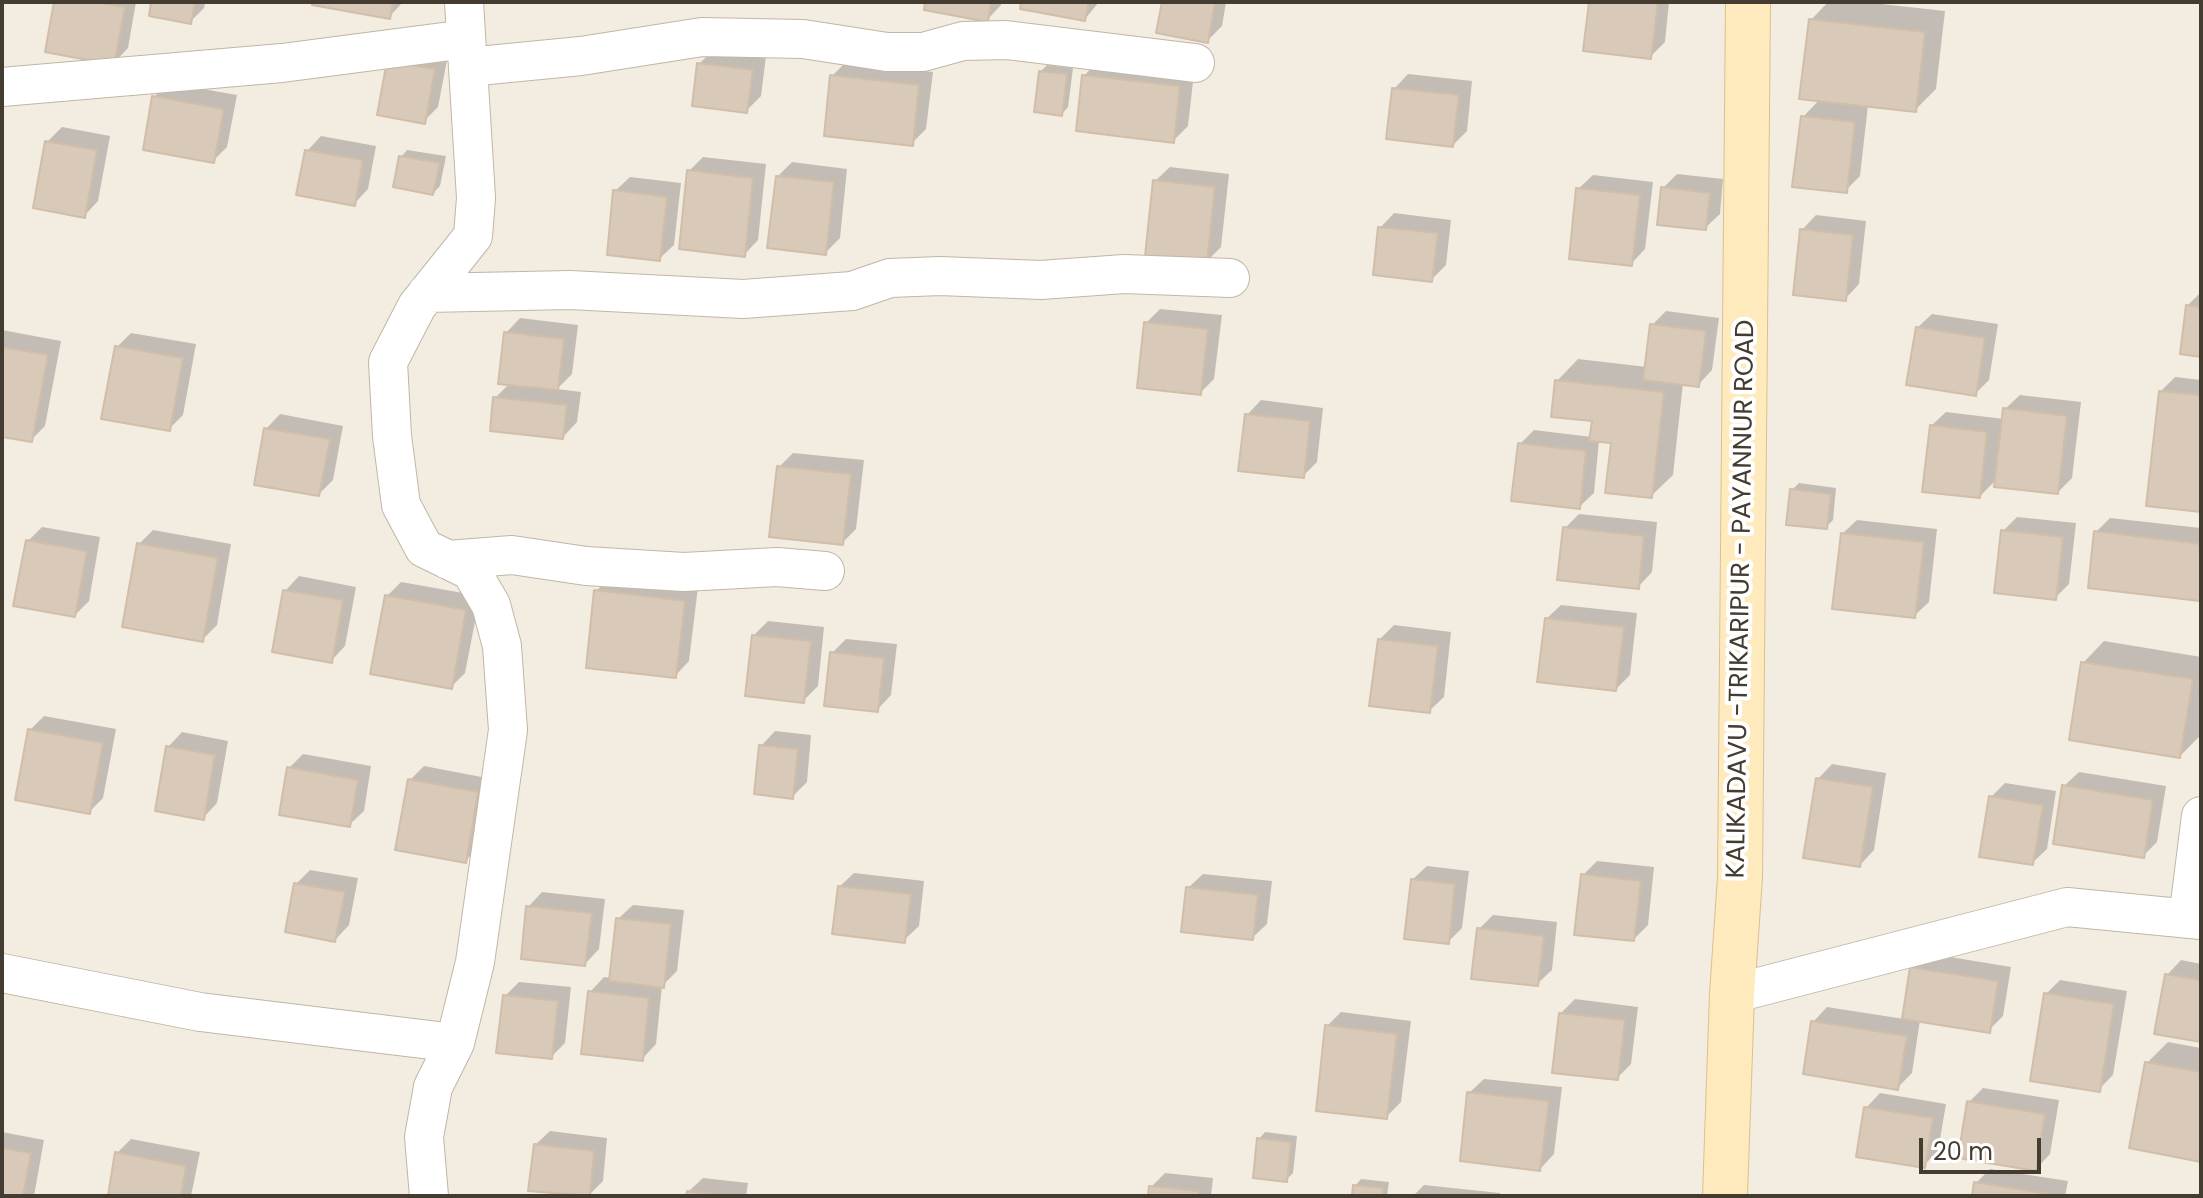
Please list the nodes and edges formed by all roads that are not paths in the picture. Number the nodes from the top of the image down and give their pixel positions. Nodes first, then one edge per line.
1 (464, 2) edge
2 (1748, 2) edge
3 (467, 53) junction
4 (1195, 63) dead end
5 (2, 87) edge
6 (1230, 278) dead end
7 (427, 293) junction
8 (448, 560) junction
9 (825, 571) dead end
10 (2201, 816) edge
11 (2195, 919) edge
12 (2, 973) edge
13 (1732, 994) junction
14 (455, 1043) junction
15 (429, 1196) edge
16 (1725, 1196) edge

1 - 3 street
2 - 13 main road, KALIKADAVU -TRIKARIPUR - PAYANNUR ROAD
3 - 4 street
3 - 5 street
3 - 7 street
6 - 7 street
7 - 8 street
8 - 9 street
8 - 14 street
10 - 11 street
11 - 13 street
12 - 14 street
13 - 16 main road, KALIKADAVU -TRIKARIPUR - PAYANNUR ROAD
14 - 15 street

